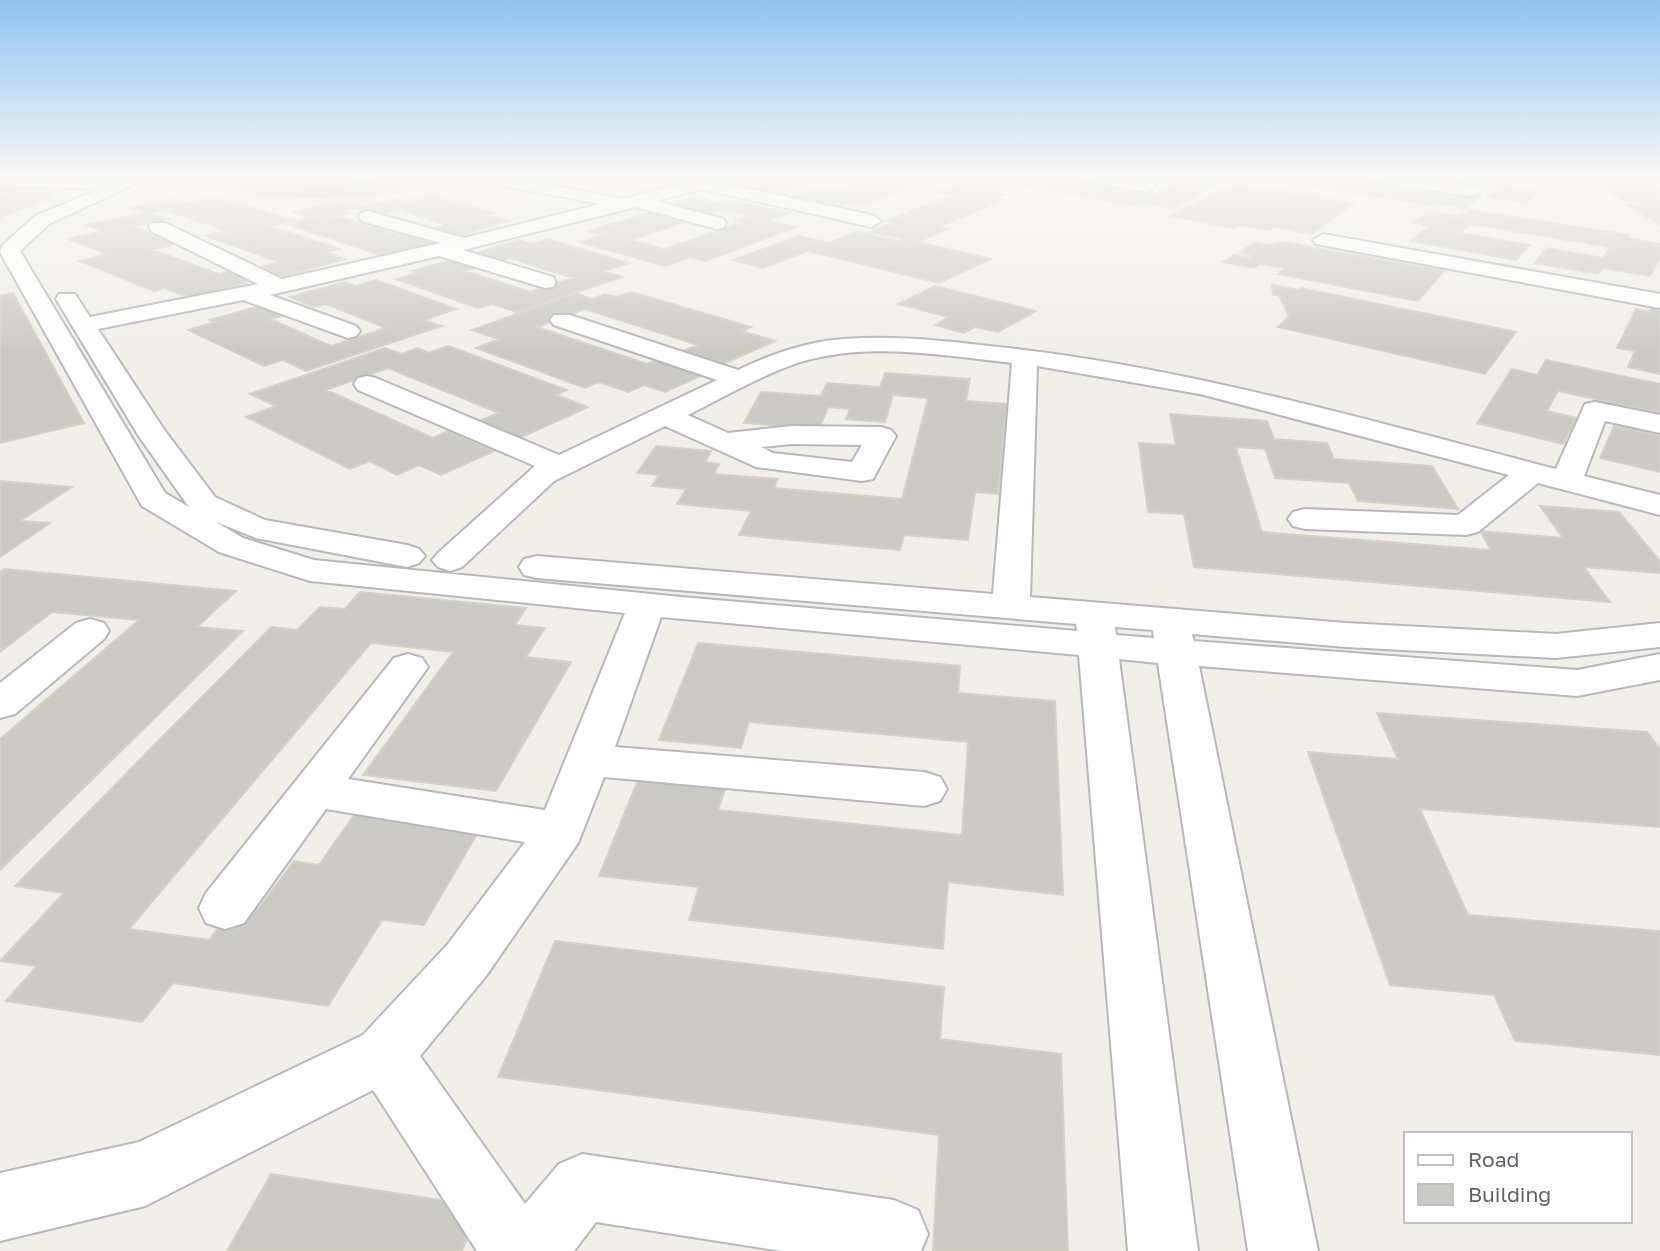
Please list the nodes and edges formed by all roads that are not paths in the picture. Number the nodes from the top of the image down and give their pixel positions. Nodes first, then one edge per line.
1 (26, 234) edge
2 (47, 234) edge
3 (174, 234) edge
4 (431, 234) edge
5 (505, 234) edge
6 (1323, 240) dead end
7 (466, 244) junction
8 (442, 250) junction
9 (545, 282) dead end
10 (282, 286) junction
11 (247, 294) junction
12 (1660, 300) edge
13 (562, 320) dead end
14 (84, 325) junction
15 (348, 331) dead end
16 (1025, 357) junction
17 (741, 379) junction
18 (367, 384) dead end
19 (665, 415) junction
20 (1660, 424) edge
21 (724, 442) dead end
22 (559, 466) junction
23 (1533, 471) junction
24 (1567, 480) junction
25 (1660, 505) edge
26 (1305, 519) dead end
27 (450, 560) junction
28 (646, 605) junction
29 (1011, 607) junction
30 (1096, 629) junction
31 (90, 631) dead end
32 (1660, 635) edge
33 (1173, 636) junction
34 (408, 667) dead end
35 (1660, 667) edge
36 (0, 704) edge
37 (588, 760) junction
38 (924, 789) dead end
39 (314, 790) junction
40 (561, 830) junction
41 (225, 908) dead end
42 (384, 1054) junction
43 (0, 1207) edge
44 (894, 1234) dead end
45 (517, 1251) edge
46 (531, 1251) edge
47 (1163, 1251) edge
48 (1283, 1251) edge

1 - 28 street
2 - 14 street
3 - 10 street
4 - 7 street
5 - 7 street
6 - 12 street
7 - 8 street
8 - 9 street
8 - 10 street
10 - 11 street
11 - 14 street
11 - 15 street
13 - 17 street
14 - 27 street
16 - 17 street
16 - 23 street
16 - 29 street
17 - 19 street
18 - 22 street
19 - 21 street
19 - 22 street
20 - 24 street
22 - 27 street
23 - 24 street
23 - 26 street
24 - 25 street
27 - 29 street
28 - 30 street
28 - 37 street
29 - 30 street
30 - 33 street
30 - 47 street
31 - 36 street
32 - 33 street
33 - 35 street
33 - 48 street
34 - 39 street
37 - 38 street
37 - 40 street
39 - 40 street
39 - 41 street
40 - 42 street
42 - 43 street
42 - 45 street
44 - 46 street

